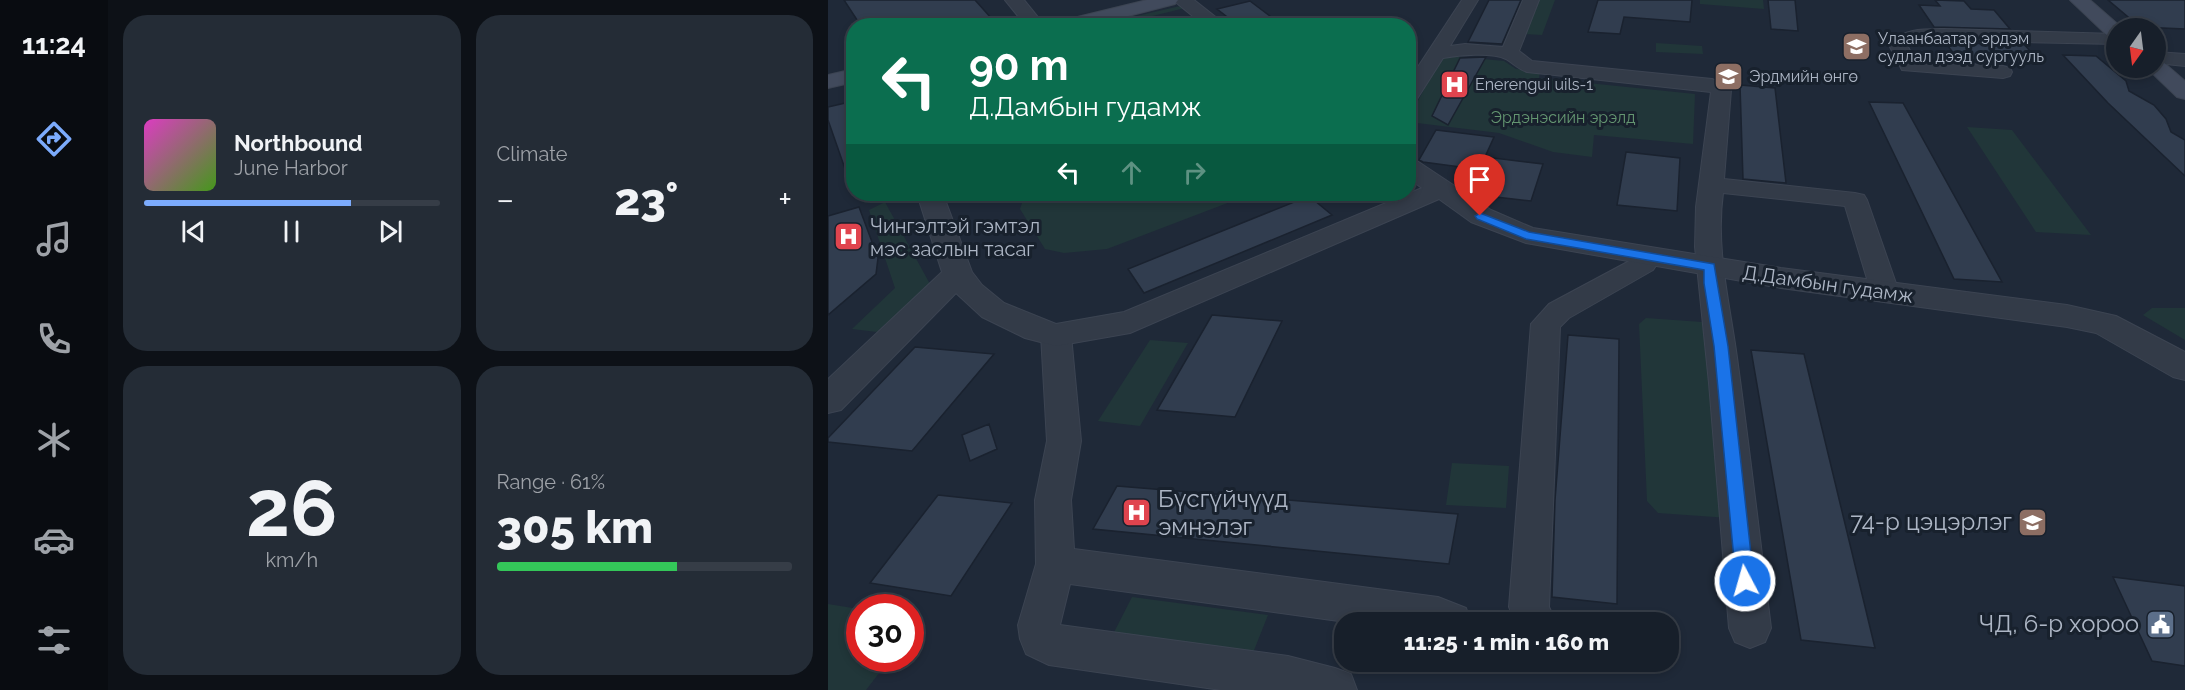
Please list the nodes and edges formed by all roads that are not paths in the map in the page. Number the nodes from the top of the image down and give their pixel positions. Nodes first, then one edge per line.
1 (1014, 0) edge
2 (1169, 0) edge
3 (1182, 0) edge
4 (1470, 0) edge
5 (1531, 0) edge
6 (2079, 0) edge
7 (1029, 18) edge
8 (1096, 18) edge
9 (1207, 18) edge
10 (2106, 24) edge
11 (2106, 39) edge
12 (1436, 53) junction
13 (1509, 53) junction
14 (2166, 59) edge
15 (2185, 60) edge
16 (2003, 72) dead end
17 (2166, 75) edge
18 (846, 77) edge
19 (828, 81) edge
20 (1416, 85) edge
21 (2185, 92) edge
22 (1416, 172) edge
23 (1712, 185) junction
24 (1439, 190) junction
25 (1416, 200) edge
26 (932, 201) edge
27 (1413, 201) edge
28 (1649, 257) junction
29 (1710, 267) junction
30 (958, 274) junction
31 (1885, 292) junction
32 (1056, 335) junction
33 (2185, 368) edge
34 (828, 400) edge
35 (1055, 564) junction
36 (1410, 612) edge
37 (1531, 612) edge
38 (1750, 628) dead end
39 (1335, 690) edge

1 - 7 street
2 - 8 main road
3 - 9 street
4 - 12 street
5 - 13 street
6 - 10 main road
11 - 16 street
12 - 13 street
12 - 20 street
13 - 23 street
14 - 15 street
17 - 21 main road
18 - 19 main road
22 - 24 street, Д.Дамбын гудамж
23 - 29 street
23 - 31 street
24 - 25 street
24 - 28 street, Д.Дамбын гудамж
26 - 30 street
27 - 32 street
28 - 29 street, Д.Дамбын гудамж
28 - 37 street
29 - 31 street, Д.Дамбын гудамж
29 - 38 street
30 - 32 street
30 - 34 street
31 - 33 street, Д.Дамбын гудамж
32 - 35 street
35 - 36 street
35 - 39 street

